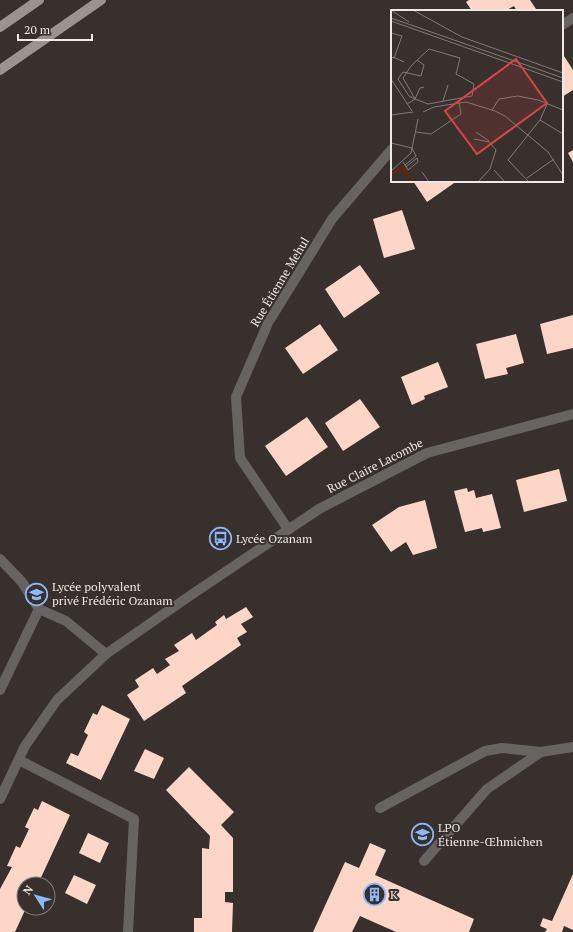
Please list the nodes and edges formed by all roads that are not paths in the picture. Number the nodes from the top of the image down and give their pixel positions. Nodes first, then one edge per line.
1 (39, 0) edge
2 (101, 0) edge
3 (573, 18) edge
4 (563, 24) edge
5 (0, 27) edge
6 (0, 70) edge
7 (391, 150) edge
8 (573, 414) edge
9 (288, 529) junction
10 (0, 558) edge
11 (39, 609) junction
12 (106, 654) junction
13 (0, 690) edge
14 (573, 747) edge
15 (541, 752) junction
16 (19, 760) junction
17 (0, 799) edge
18 (380, 808) dead end
19 (424, 860) dead end
20 (128, 932) edge

1 - 5 main road
2 - 6 main road
3 - 4 street
7 - 9 street, Rue Étienne Mehul
8 - 9 street, Rue Claire Lacombe
9 - 12 street, Rue Claire Lacombe
10 - 11 street
11 - 12 street
11 - 13 street
12 - 16 street, Rue Claire Lacombe
14 - 15 street
15 - 18 street
15 - 19 street
16 - 17 street, Rue Claire Lacombe
16 - 20 street

